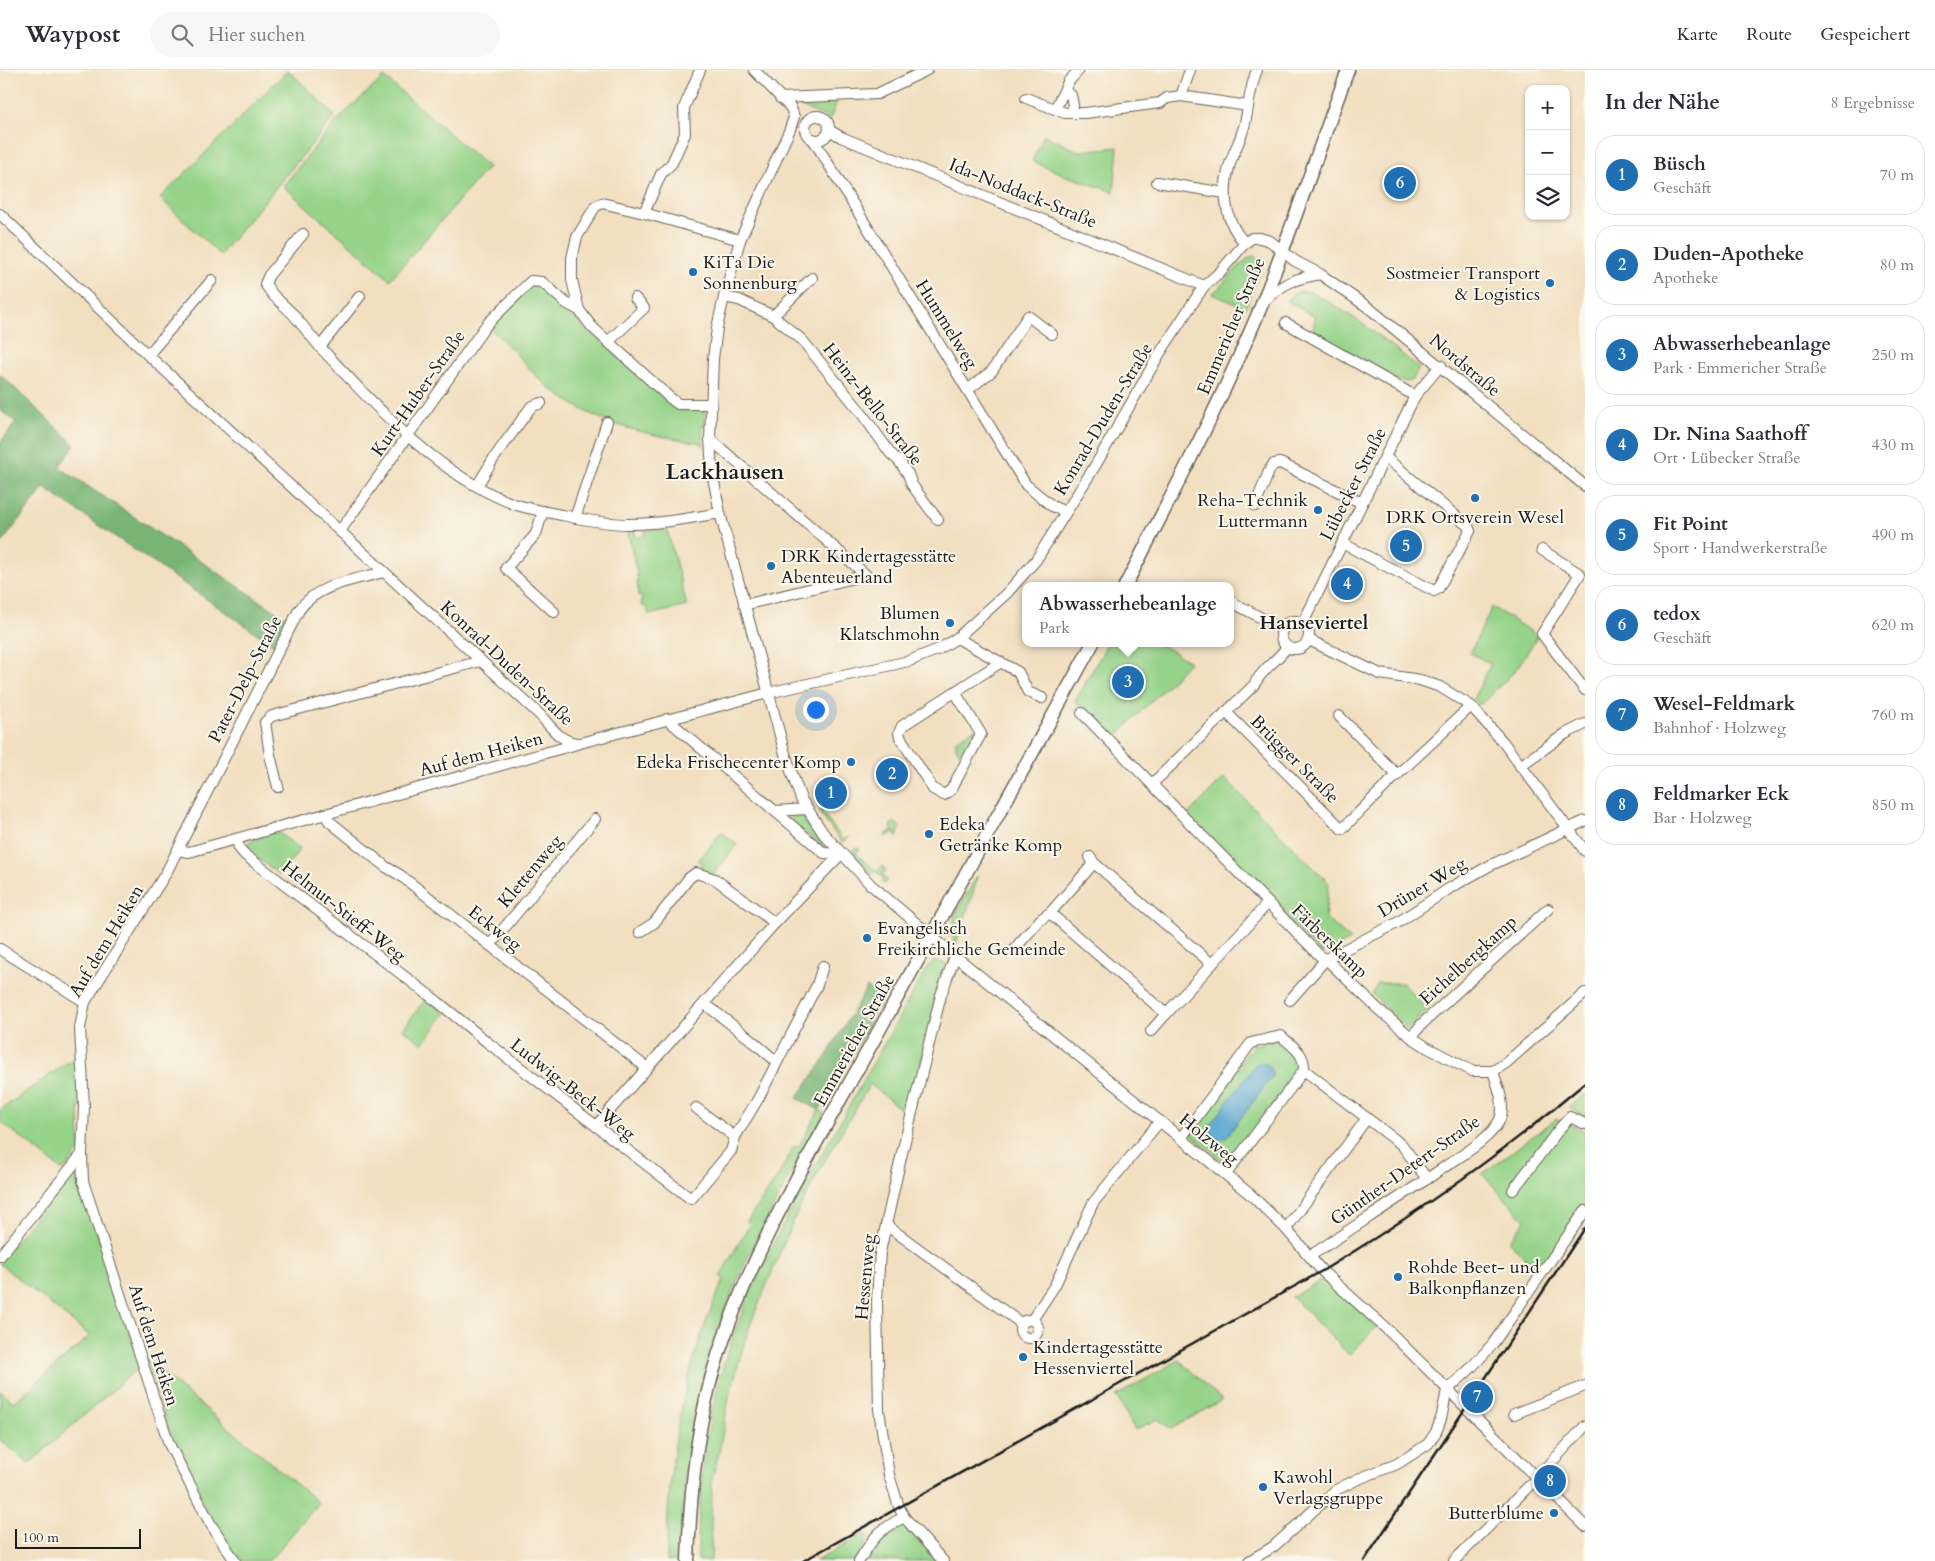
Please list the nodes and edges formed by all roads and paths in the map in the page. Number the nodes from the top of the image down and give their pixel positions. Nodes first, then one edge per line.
1 (700, 70) edge
2 (754, 70) edge
3 (927, 70) edge
4 (1079, 70) edge
5 (1190, 70) edge
6 (1257, 70) edge
7 (1348, 70) edge
8 (1066, 87) junction
9 (1180, 96) junction
10 (780, 98) junction
11 (1026, 98) dead end
12 (1248, 106) junction
13 (1056, 109) junction
14 (1072, 113) junction
15 (829, 130) junction
16 (813, 139) junction
17 (1157, 182) dead end
18 (1225, 193) junction
19 (644, 213) junction
20 (0, 214) edge
21 (303, 234) dead end
22 (740, 240) junction
23 (1245, 243) junction
24 (1282, 249) junction
25 (1320, 274) junction
26 (812, 278) dead end
27 (212, 280) dead end
28 (1204, 286) junction
29 (360, 296) dead end
30 (724, 297) junction
31 (635, 298) dead end
32 (1262, 303) junction
33 (579, 310) junction
34 (773, 316) junction
35 (1286, 323) dead end
36 (1052, 334) dead end
37 (609, 341) junction
38 (320, 347) junction
39 (148, 355) junction
40 (1440, 365) junction
41 (968, 390) junction
42 (1415, 396) junction
43 (541, 403) dead end
44 (710, 404) junction
45 (607, 422) dead end
46 (409, 435) junction
47 (710, 439) junction
48 (1385, 457) junction
49 (478, 486) junction
50 (1585, 486) edge
51 (1362, 503) junction
52 (1255, 506) dead end
53 (543, 511) junction
54 (1066, 512) junction
55 (720, 513) junction
56 (576, 518) junction
57 (938, 520) dead end
58 (340, 531) junction
59 (1342, 543) junction
60 (1542, 550) dead end
61 (384, 572) junction
62 (1582, 574) edge
63 (1126, 582) edge
64 (1234, 603) edge
65 (744, 605) junction
66 (554, 612) dead end
67 (1303, 623) junction
68 (1282, 629) junction
69 (957, 638) junction
70 (1308, 640) junction
71 (1091, 647) edge
72 (1287, 647) junction
73 (481, 661) junction
74 (1001, 662) junction
75 (1585, 690) edge
76 (955, 692) junction
77 (768, 694) junction
78 (1042, 698) dead end
79 (1471, 706) junction
80 (1226, 712) junction
81 (1082, 713) dead end
82 (1339, 716) dead end
83 (667, 719) junction
84 (1585, 724) edge
85 (580, 743) junction
86 (1520, 766) junction
87 (1397, 776) junction
88 (1152, 784) junction
89 (278, 787) dead end
90 (808, 809) junction
91 (775, 812) junction
92 (325, 814) junction
93 (595, 819) dead end
94 (1585, 821) edge
95 (1567, 829) junction
96 (237, 839) junction
97 (178, 850) junction
98 (1585, 851) edge
99 (841, 854) junction
100 (1268, 903) junction
101 (1548, 909) dead end
102 (1050, 913) junction
103 (775, 923) junction
104 (640, 932) dead end
105 (931, 935) junction
106 (490, 944) junction
107 (1016, 947) dead end
108 (0, 949) edge
109 (956, 956) junction
110 (1326, 958) junction
111 (1212, 964) junction
112 (823, 966) dead end
113 (1585, 993) edge
114 (1290, 1000) dead end
115 (85, 1002) junction
116 (438, 1002) joint
117 (705, 1004) junction
118 (1166, 1014) junction
119 (1151, 1031) dead end
120 (1411, 1037) junction
121 (777, 1062) junction
122 (647, 1068) junction
123 (1304, 1070) junction
124 (1492, 1071) junction
125 (696, 1108) dead end
126 (1367, 1118) junction
127 (1160, 1121) junction
128 (1585, 1124) edge
129 (596, 1126) junction
130 (735, 1137) junction
131 (1181, 1138) junction
132 (82, 1154) junction
133 (1226, 1174) junction
134 (1427, 1179) junction
135 (1513, 1190) dead end
136 (1585, 1211) edge
137 (886, 1225) junction
138 (1286, 1229) junction
139 (0, 1256) edge
140 (1310, 1256) junction
141 (1032, 1320) junction
142 (1022, 1324) junction
143 (1585, 1386) edge
144 (1447, 1390) junction
145 (1514, 1414) dead end
146 (1583, 1433) edge
147 (1536, 1479) junction
148 (904, 1517) junction
149 (1585, 1526) edge
150 (235, 1561) edge
151 (688, 1561) edge
152 (859, 1561) edge
153 (943, 1561) edge
154 (1249, 1561) edge
155 (1454, 1561) edge

1 - 19 street
2 - 10 street
3 - 10 street
4 - 8 street
5 - 9 street
6 - 12 street
7 - 24 main road, Emmericher Straße
8 - 13 street
8 - 14 street
9 - 12 street
9 - 14 street
10 - 22 street, Holzweg
11 - 13 street
12 - 18 street
13 - 14 street
15 - 16 street
15 - 16 street, Ida-Noddack-Straße
15 - 28 street, Ida-Noddack-Straße
16 - 41 street, Hummelweg
17 - 18 street
18 - 23 street
19 - 22 street
19 - 33 street
20 - 39 street, Konrad-Duden-Straße
21 - 38 street
22 - 30 street, Holzweg
23 - 24 street
23 - 28 street, Konrad-Duden-Straße
24 - 25 street, Nordstraße
24 - 32 main road, Emmericher Straße
25 - 32 street
25 - 40 street, Nordstraße
26 - 34 street
27 - 39 street
28 - 54 street, Konrad-Duden-Straße
29 - 38 street
30 - 34 street, Heinz-Bello-Straße
30 - 44 street, Holzweg
31 - 37 street
32 - 63 main road, Emmericher Straße
33 - 37 street
33 - 46 street, Kurt-Huber-Straße
34 - 57 street, Heinz-Bello-Straße
35 - 42 street
36 - 41 street
37 - 44 street
38 - 46 street
39 - 58 street, Konrad-Duden-Straße
40 - 42 street, Lübecker Straße
40 - 50 street, Nordstraße
41 - 54 street, Hummelweg
42 - 48 street, Lübecker Straße
43 - 49 street
44 - 47 street, Holzweg
45 - 56 street
46 - 49 street
46 - 58 street, Kurt-Huber-Straße
47 - 55 street, Holzweg
47 - 65 street
48 - 51 street, Lübecker Straße
48 - 59 street
49 - 53 street
51 - 52 street
51 - 59 street, Lübecker Straße
53 - 56 street
53 - 66 street
54 - 69 street, Konrad-Duden-Straße
55 - 56 street
55 - 65 street, Holzweg
58 - 61 street, Konrad-Duden-Straße
59 - 67 street, Lübecker Straße
60 - 62 street
61 - 73 street, Konrad-Duden-Straße
61 - 97 street, Pater-Delp-Straße
62 - 75 street
64 - 68 street
65 - 77 street, Holzweg
67 - 68 street
67 - 70 street
68 - 72 street
69 - 74 street
69 - 77 street, Konrad-Duden-Straße
70 - 72 street
70 - 79 street
71 - 105 main road, Emmericher Straße
72 - 80 street
73 - 85 street, Konrad-Duden-Straße
73 - 89 street
74 - 76 street
74 - 78 street
76 - 76 street
77 - 83 street, Konrad-Duden-Straße
77 - 90 street, Holzweg
79 - 86 street
79 - 87 street
80 - 87 street, Brügger Straße
80 - 88 street
81 - 88 street, Färberskamp
82 - 87 street
83 - 85 street, Konrad-Duden-Straße
83 - 91 street
84 - 86 street
85 - 92 street, Auf dem Heiken
86 - 95 street
88 - 100 street, Färberskamp
90 - 91 street
90 - 99 street, Holzweg
91 - 99 street
92 - 96 street, Auf dem Heiken
92 - 106 street, Eckweg
93 - 106 street, Klettenweg
94 - 95 street, Drüner Weg
95 - 98 street
95 - 110 street, Drüner Weg
96 - 97 street, Auf dem Heiken
96 - 116 street, Helmut-Stieff-Weg
97 - 115 street, Auf dem Heiken
99 - 103 street
99 - 105 street, Holzweg
100 - 110 street, Färberskamp
100 - 111 street
101 - 120 street, Eichelbergkamp
102 - 107 street
102 - 111 street
102 - 118 street
103 - 104 street
103 - 117 street
105 - 109 street, Holzweg
105 - 151 main road, Emmericher Straße
106 - 122 street, Eckweg
108 - 115 street
109 - 127 street, Holzweg
109 - 137 street, Hessenweg
110 - 114 street, Drüner Weg
110 - 120 street, Färberskamp
111 - 118 street
112 - 121 street
113 - 124 street
115 - 132 street, Auf dem Heiken
116 - 129 street, Ludwig-Beck-Weg
117 - 121 street
117 - 122 street
118 - 119 street
120 - 124 street, Färberskamp
121 - 130 street
122 - 129 street
123 - 126 street
123 - 131 street
123 - 133 street
124 - 134 street, Günther-Detert-Straße
125 - 130 street
126 - 134 street
126 - 138 street
127 - 131 street, Holzweg
127 - 141 street
128 - 135 street
129 - 130 street, Ludwig-Beck-Weg
131 - 133 street, Holzweg
132 - 139 street
132 - 150 street, Auf dem Heiken
133 - 138 street, Holzweg
134 - 140 street, Günther-Detert-Straße
136 - 144 street
137 - 142 street
137 - 148 street, Hessenweg
138 - 140 street, Holzweg
140 - 144 street, Holzweg
141 - 142 street
141 - 142 street
143 - 145 street
144 - 147 street, Holzweg
144 - 154 street
146 - 147 street
147 - 149 street, Holzweg
147 - 155 street
148 - 152 street
148 - 153 street, Hessenweg

